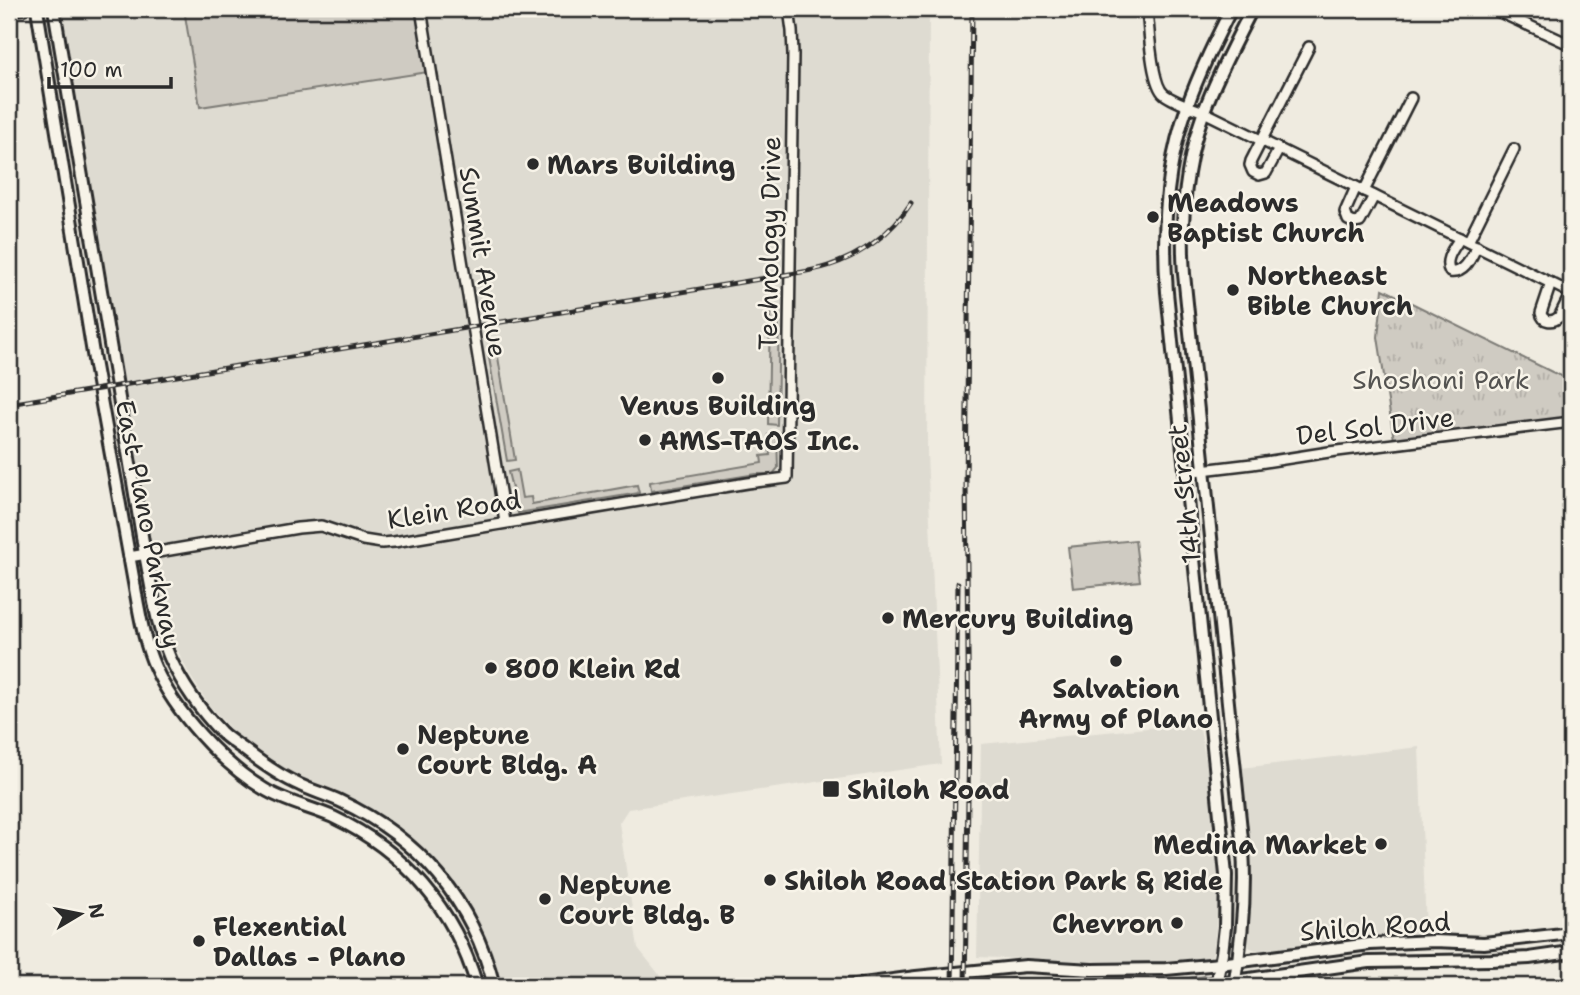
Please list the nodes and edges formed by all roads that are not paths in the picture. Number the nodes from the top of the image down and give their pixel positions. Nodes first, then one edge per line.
1 (24, 9) edge
2 (37, 9) edge
3 (54, 9) edge
4 (421, 9) edge
5 (789, 9) edge
6 (1147, 9) edge
7 (1231, 9) edge
8 (1252, 9) edge
9 (1493, 9) edge
10 (9, 11) edge
11 (1571, 45) edge
12 (1309, 47) dead end
13 (1411, 98) dead end
14 (1188, 105) junction
15 (71, 106) junction
16 (53, 109) junction
17 (1204, 112) junction
18 (1261, 140) junction
19 (1279, 149) junction
20 (1514, 149) dead end
21 (1360, 189) junction
22 (1374, 196) junction
23 (1166, 205) junction
24 (1183, 206) junction
25 (1468, 242) junction
26 (95, 253) junction
27 (78, 256) junction
28 (1551, 283) junction
29 (1571, 293) edge
30 (1192, 347) junction
31 (1173, 349) junction
32 (112, 359) junction
33 (94, 362) junction
34 (1571, 422) edge
35 (1204, 470) junction
36 (1185, 471) junction
37 (787, 478) joint
38 (505, 522) junction
39 (145, 554) junction
40 (129, 557) junction
41 (1222, 638) junction
42 (1203, 640) junction
43 (213, 722) junction
44 (199, 734) junction
45 (1235, 779) junction
46 (1217, 781) junction
47 (426, 862) junction
48 (414, 873) junction
49 (1571, 933) edge
50 (1370, 944) junction
51 (1571, 952) edge
52 (1239, 961) junction
53 (1370, 962) junction
54 (1220, 964) junction
55 (1042, 966) junction
56 (1216, 984) edge
57 (1234, 984) edge
58 (477, 986) edge
59 (494, 986) edge
60 (848, 986) edge
61 (1013, 986) edge
62 (1041, 986) edge
63 (1052, 986) edge
64 (1178, 986) edge

1 - 10 street
2 - 16 main road, East Plano Parkway
3 - 15 main road, East Plano Parkway
4 - 38 street, Summit Avenue
5 - 37 street, Technology Drive
6 - 14 street
7 - 14 main road, 14th Street
8 - 17 main road, 14th Street
9 - 11 street
12 - 18 street
13 - 21 street
14 - 17 street
14 - 23 main road, 14th Street
15 - 16 main road
15 - 26 main road, East Plano Parkway
16 - 27 main road, East Plano Parkway
17 - 18 street
17 - 24 main road, 14th Street
18 - 19 street
18 - 19 street
19 - 21 street
20 - 25 street
21 - 22 street
21 - 22 street
22 - 25 street
23 - 24 main road
23 - 31 main road, 14th Street
24 - 30 main road, 14th Street
25 - 28 street
26 - 27 main road
26 - 32 main road, East Plano Parkway
27 - 33 main road, East Plano Parkway
28 - 29 street
28 - 29 street
30 - 31 main road
30 - 35 main road, 14th Street
31 - 36 main road, 14th Street
32 - 33 main road
32 - 39 main road, East Plano Parkway
33 - 40 main road, East Plano Parkway
34 - 35 street, Del Sol Drive
35 - 36 street, Del Sol Drive
35 - 41 main road, 14th Street
36 - 42 main road, 14th Street
37 - 38 street, Klein Road
38 - 39 street, Klein Road
39 - 40 street, Klein Road
39 - 43 main road, East Plano Parkway
40 - 44 main road, East Plano Parkway
41 - 42 main road
41 - 45 main road, 14th Street
42 - 46 main road, 14th Street
43 - 44 main road
43 - 47 main road, East Plano Parkway
44 - 48 main road, East Plano Parkway
45 - 46 main road
45 - 52 main road, 14th Street
46 - 54 main road, 14th Street
47 - 48 main road
47 - 59 main road, East Plano Parkway
48 - 58 main road, East Plano Parkway
49 - 50 main road, Shiloh Road
50 - 52 main road, Shiloh Road
50 - 53 main road
51 - 53 main road, Shiloh Road
52 - 54 main road, Shiloh Road
52 - 57 main road, 14th Street
53 - 57 main road, Shiloh Road
54 - 55 main road, Shiloh Road
54 - 56 main road, 14th Street
55 - 60 main road, Shiloh Road
55 - 62 main road
56 - 57 main road, Shiloh Road
56 - 64 main road, Shiloh Road
61 - 62 main road
62 - 63 main road

